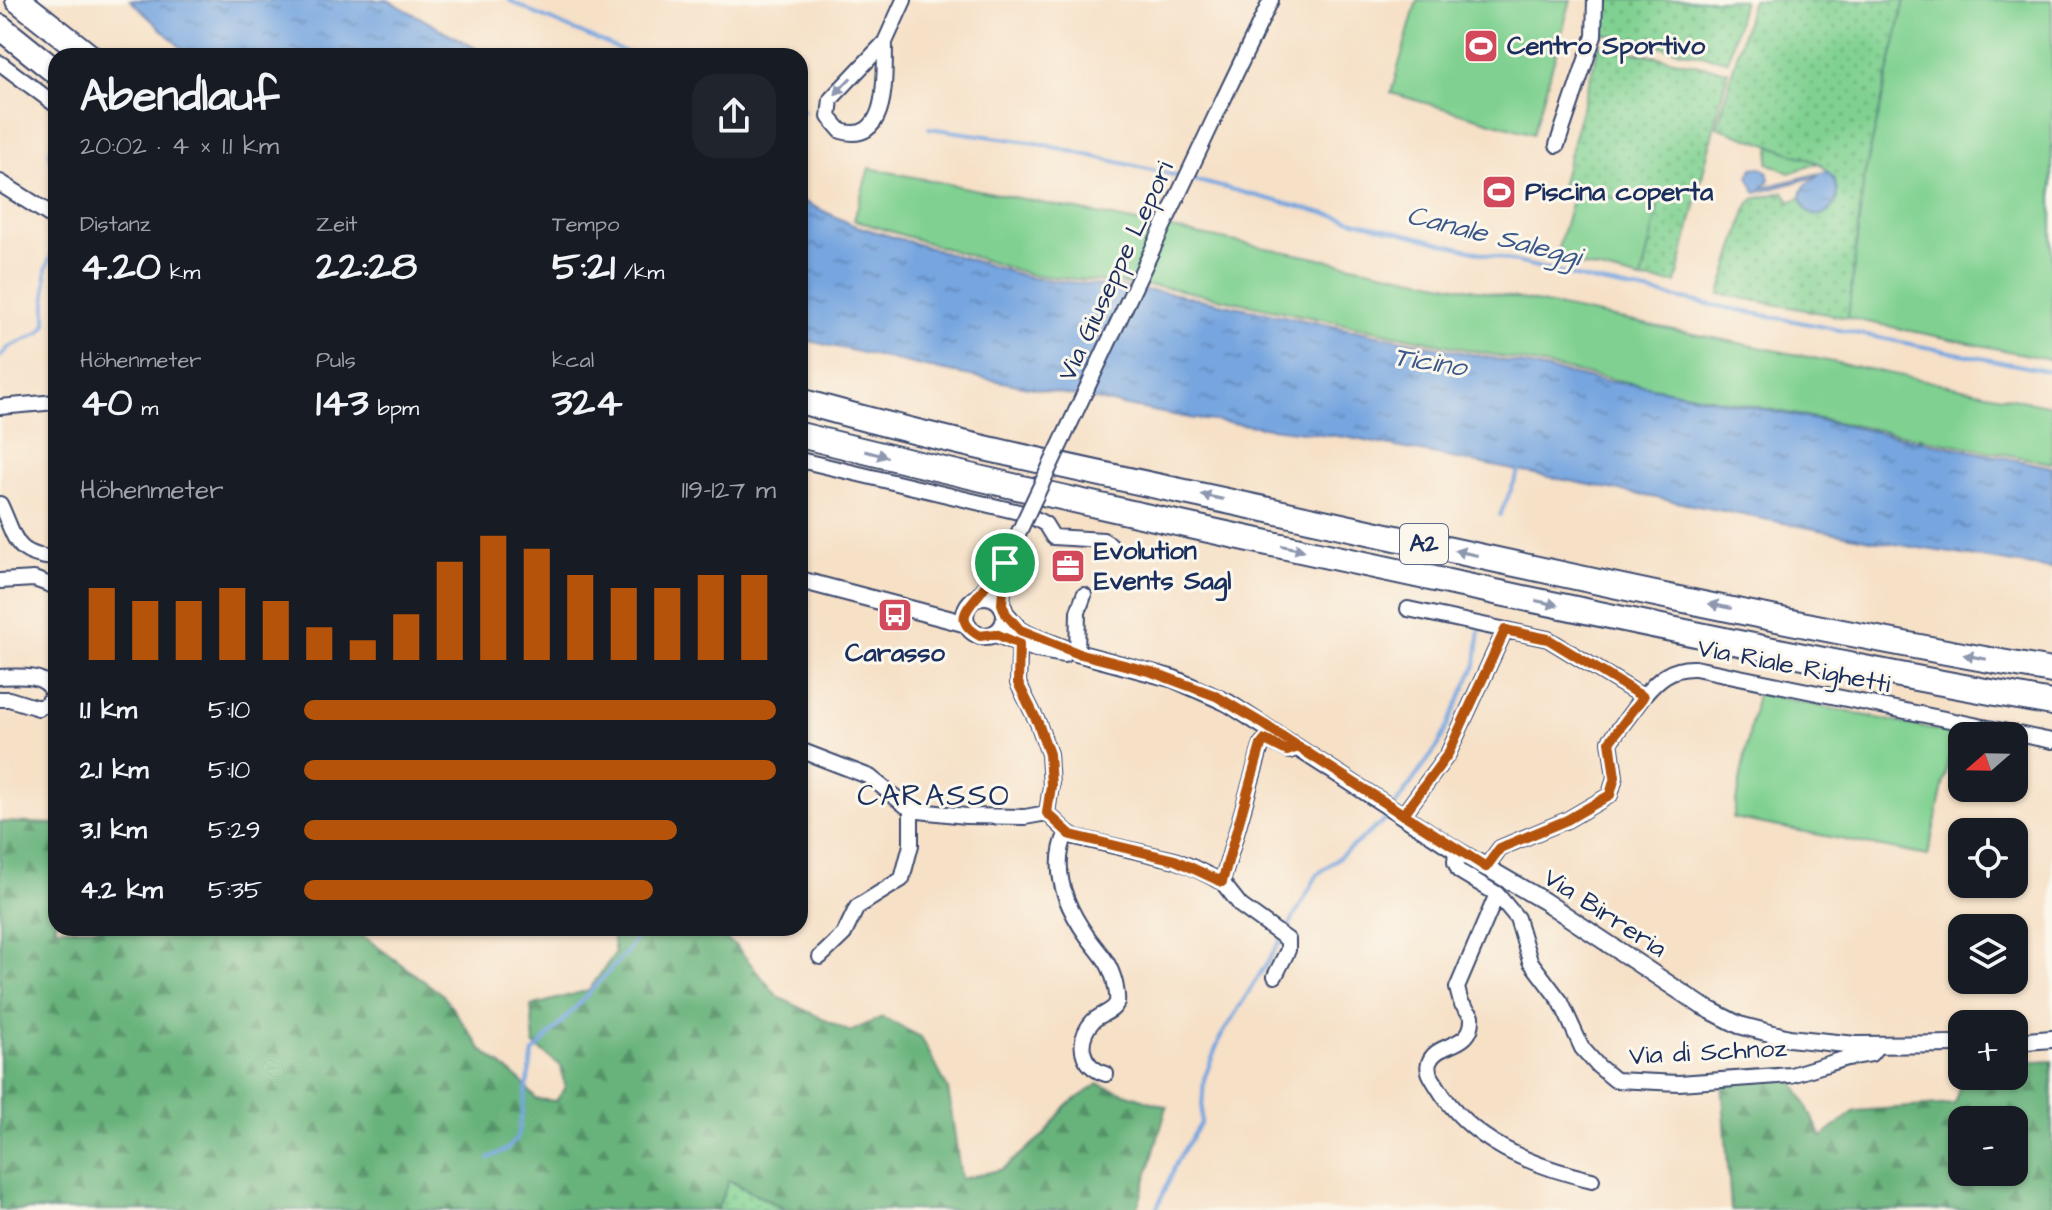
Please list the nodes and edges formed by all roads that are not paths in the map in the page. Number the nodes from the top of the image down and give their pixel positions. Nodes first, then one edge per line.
1 (18, 0) edge
2 (904, 0) edge
3 (1271, 0) edge
4 (1595, 0) edge
5 (0, 27) edge
6 (885, 42) junction
7 (79, 48) edge
8 (0, 63) edge
9 (48, 66) edge
10 (48, 99) edge
11 (1557, 145) dead end
12 (0, 183) edge
13 (48, 213) edge
14 (48, 403) edge
15 (808, 403) edge
16 (0, 407) edge
17 (808, 437) edge
18 (808, 462) edge
19 (0, 504) edge
20 (1110, 544) dead end
21 (48, 557) edge
22 (1006, 559) junction
23 (0, 581) edge
24 (808, 582) edge
25 (48, 584) edge
26 (1084, 595) dead end
27 (972, 602) junction
28 (1004, 609) junction
29 (1408, 609) dead end
30 (938, 617) junction
31 (967, 624) junction
32 (1505, 630) junction
33 (996, 634) junction
34 (1020, 637) junction
35 (1077, 653) junction
36 (2052, 671) edge
37 (0, 677) edge
38 (48, 684) edge
39 (1643, 697) junction
40 (0, 699) edge
41 (48, 702) edge
42 (2052, 703) edge
43 (2052, 741) edge
44 (1298, 747) junction
45 (808, 753) edge
46 (911, 809) junction
47 (1047, 813) junction
48 (1401, 813) junction
49 (1067, 832) junction
50 (1456, 850) junction
51 (1486, 867) junction
52 (1222, 882) junction
53 (1497, 894) junction
54 (820, 957) dead end
55 (1275, 976) dead end
56 (2052, 1039) edge
57 (2028, 1041) edge
58 (1948, 1044) edge
59 (1878, 1045) junction
60 (1106, 1074) dead end
61 (1592, 1180) dead end

1 - 7 highway
2 - 6 street
3 - 22 street, Via Giuseppe Lepori, bridge
4 - 11 street
5 - 9 highway
6 -> 6 street
8 - 10 street
12 - 13 street
14 - 16 street
36 -> 15 highway, A2
17 -> 42 highway, A2
18 - 20 street
19 - 21 street
22 - 27 street, Via Giuseppe Lepori
22 - 28 street, Via Giuseppe Lepori
23 - 25 street
24 - 30 street
26 - 35 street
27 - 28 street
27 - 30 street
27 - 31 street
28 - 33 street
28 - 34 street, Via Birreria
29 - 32 street
30 - 31 street
31 - 33 street
32 - 39 street
32 - 48 street
33 - 34 street, Via Birreria
34 - 35 street, Via Birreria
34 - 47 street
35 - 44 street, Via Birreria
37 - 38 street
39 - 43 street, Via Riale Righetti
39 - 51 street, Via Riale Righetti
40 - 41 street
44 - 48 street, Via Birreria
44 - 52 street
45 - 46 street
46 - 47 street
46 - 54 street
47 - 49 street
48 - 50 street, Via Birreria
49 - 52 street
49 - 60 street
50 - 51 street, Via Birreria
50 - 53 street
51 - 59 street, Via Birreria
52 - 55 street
53 - 59 street, Via di Schnoz
53 - 61 street
56 - 57 street
58 - 59 street, Via Birreria

